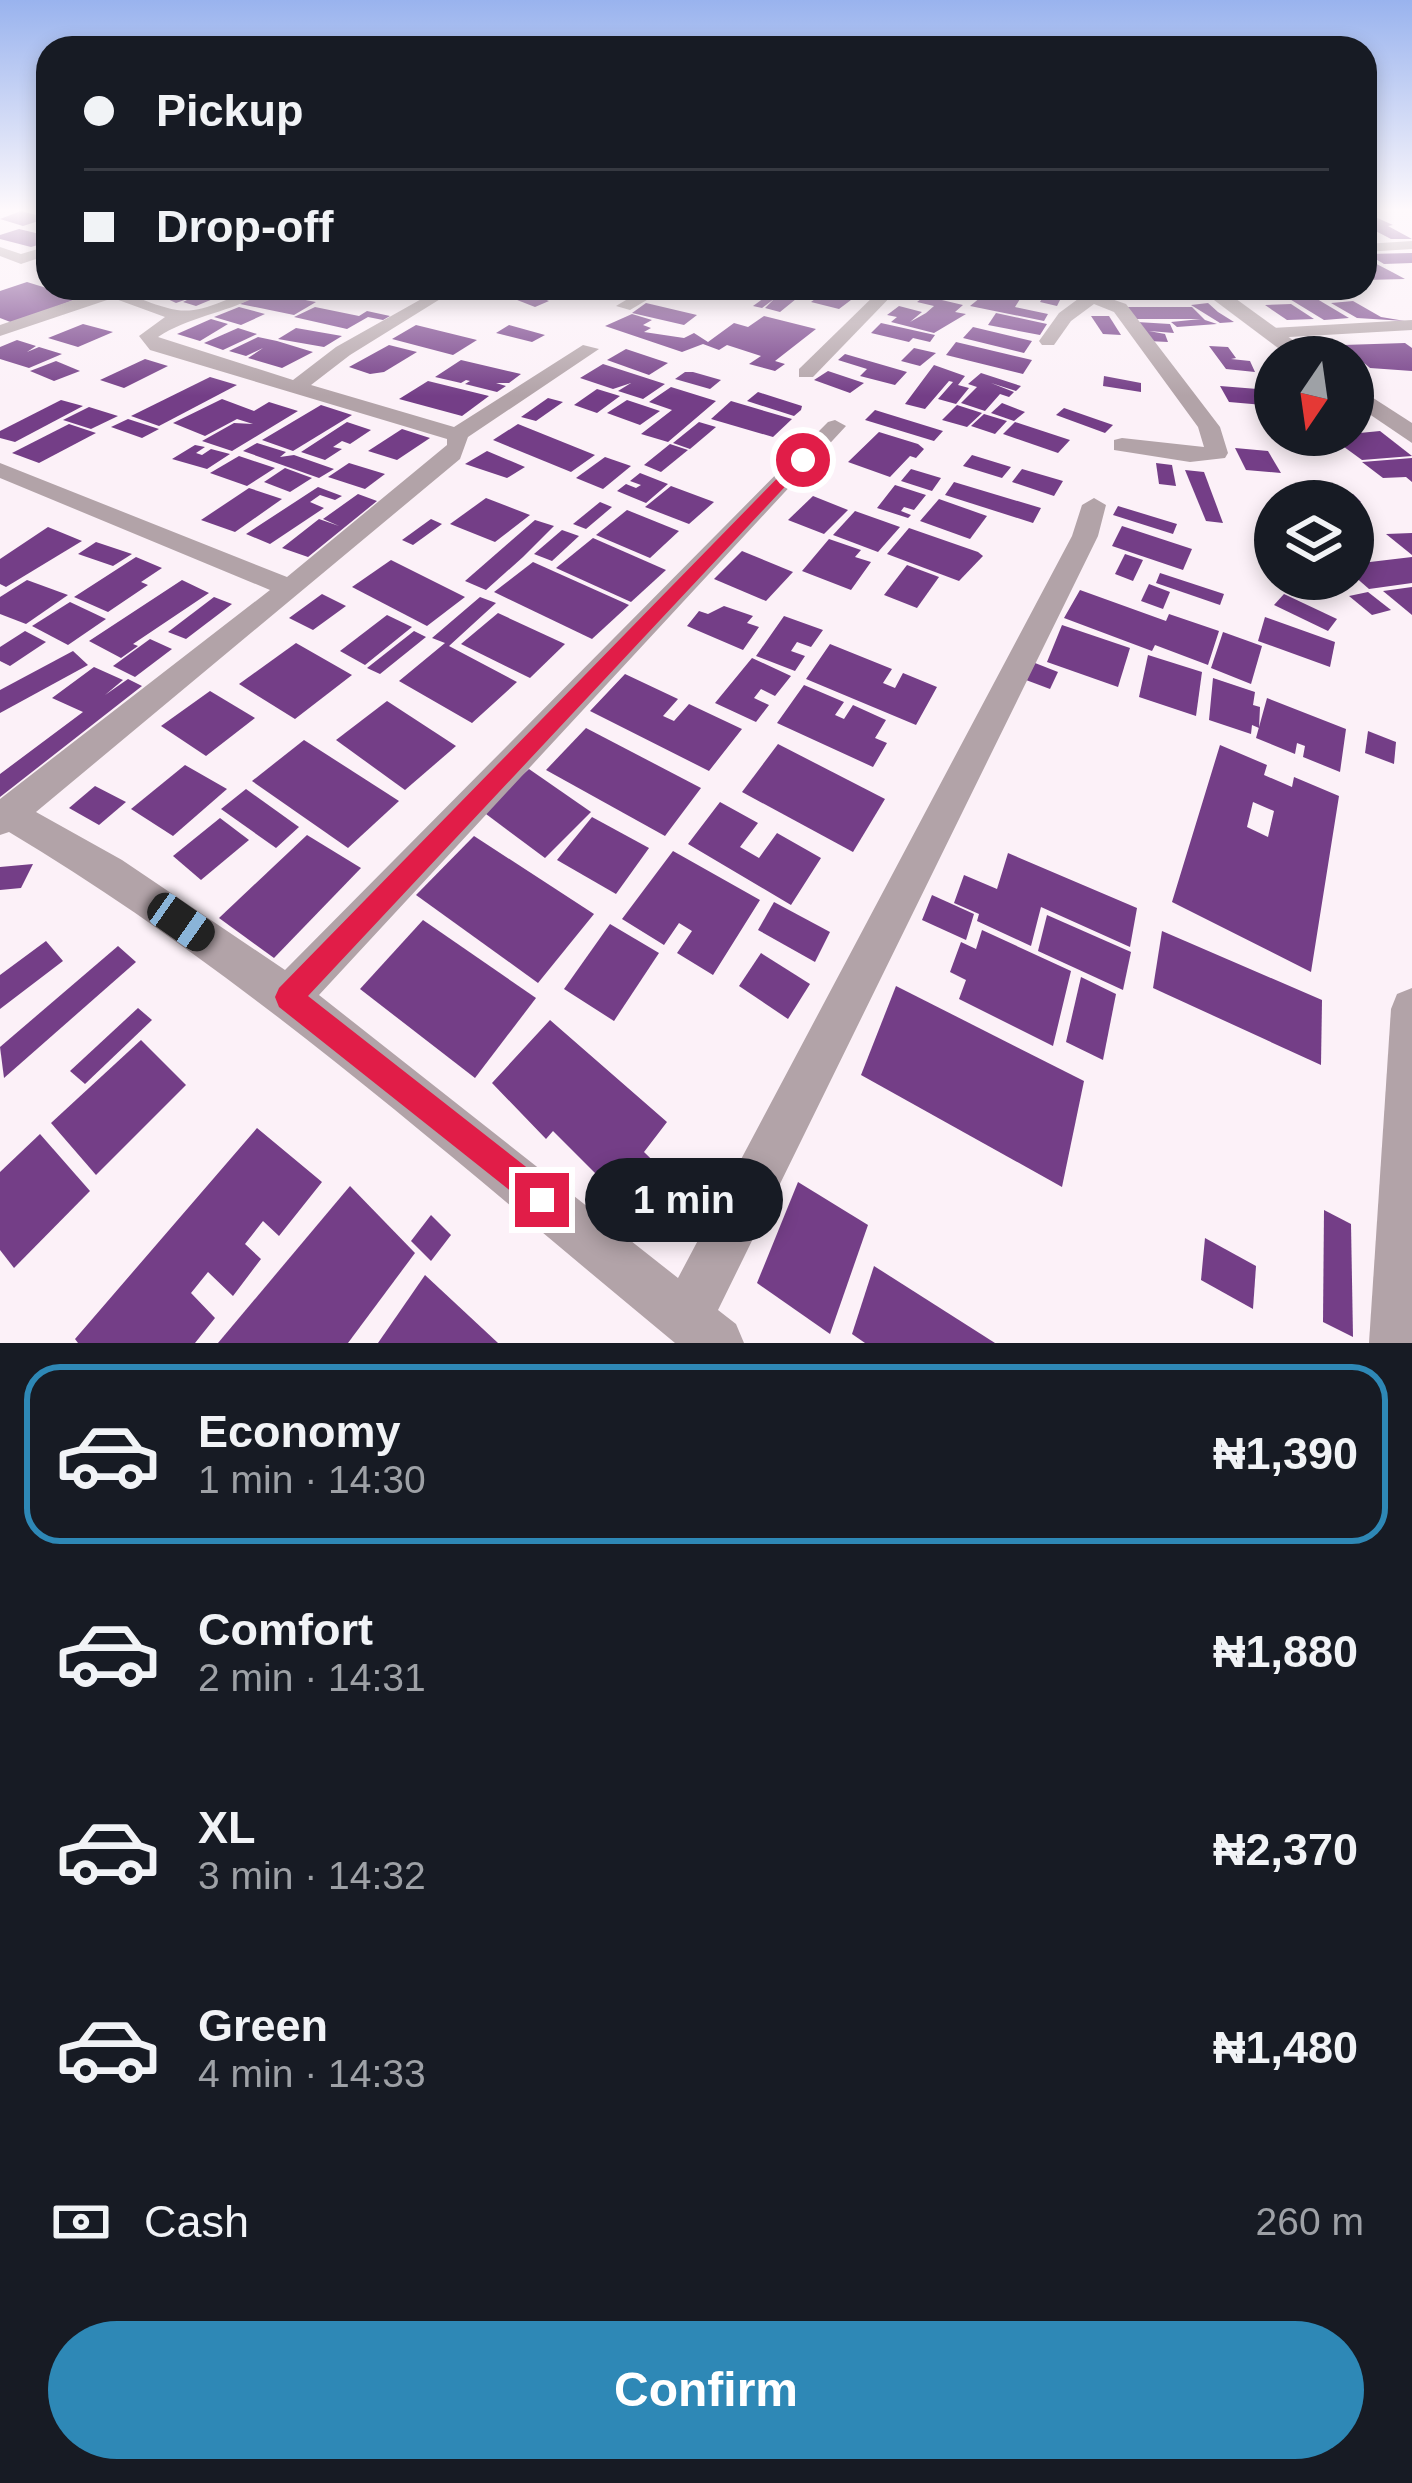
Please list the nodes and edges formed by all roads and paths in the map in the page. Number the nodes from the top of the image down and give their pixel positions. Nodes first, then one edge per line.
1 (91, 300) edge
2 (136, 300) edge
3 (233, 300) edge
4 (432, 300) edge
5 (634, 300) edge
6 (879, 300) edge
7 (1088, 300) edge
8 (1108, 300) edge
9 (1225, 300) edge
10 (624, 305) dead end
11 (178, 316) junction
12 (1412, 325) edge
13 (0, 331) edge
14 (1272, 333) junction
15 (1276, 336) edge
16 (1048, 341) dead end
17 (590, 350) dead end
18 (806, 373) dead end
19 (299, 385) junction
20 (1374, 407) edge
21 (835, 426) dead end
22 (1411, 433) edge
23 (457, 435) junction
24 (1122, 445) dead end
25 (0, 470) edge
26 (1094, 506) dead end
27 (290, 588) junction
28 (3, 816) edge
29 (288, 997) junction
30 (1412, 1009) edge
31 (702, 1329) edge
32 (1396, 1343) edge

1 - 13 street
2 - 11 street
3 - 11 street
4 - 19 street
5 - 10 street
6 - 18 street
7 - 16 street
8 - 24 street
9 - 14 street
11 - 19 street
12 - 14 street
14 - 15 street
17 - 23 street
19 - 23 street
20 - 22 street
21 - 29 street
23 - 27 street
25 - 27 street
26 - 31 street
27 - 28 street
28 - 29 street
29 - 31 street
30 - 32 street

